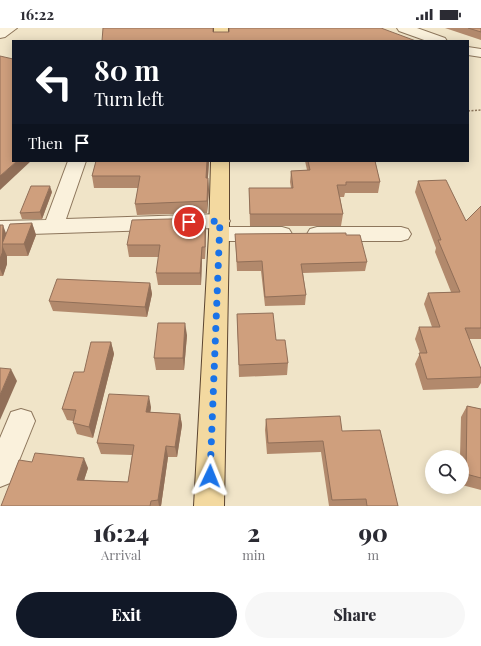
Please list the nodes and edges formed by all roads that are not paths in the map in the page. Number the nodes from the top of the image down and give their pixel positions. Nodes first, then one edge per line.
1 (10, 28) edge
2 (221, 28) edge
3 (404, 28) edge
4 (0, 34) edge
5 (221, 40) edge
6 (437, 40) edge
7 (469, 51) edge
8 (481, 53) edge
9 (77, 162) edge
10 (220, 162) edge
11 (53, 227) junction
12 (219, 227) junction
13 (0, 228) edge
14 (401, 234) dead end
15 (21, 421) dead end
16 (0, 473) edge
17 (209, 506) edge

1 - 4 street
2 - 5 main road
3 - 6 street
7 - 8 street
9 - 11 street
10 - 12 main road
11 - 12 street
11 - 13 street
12 - 14 street
12 - 17 main road
15 - 16 street

